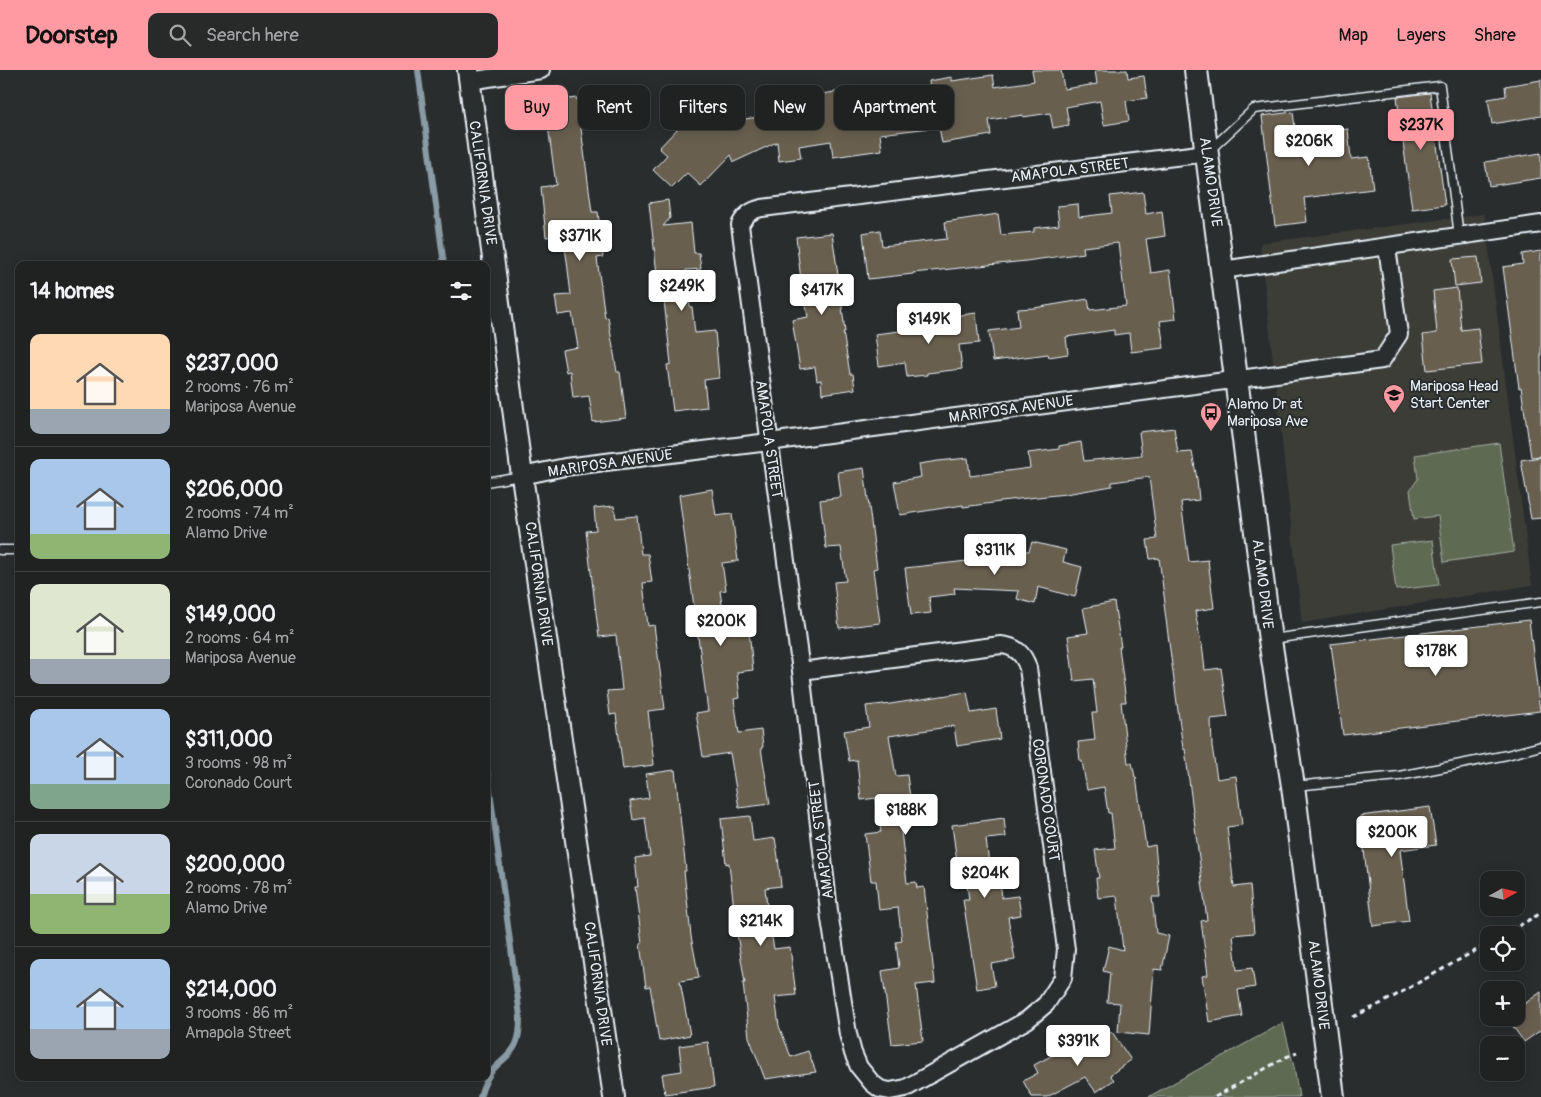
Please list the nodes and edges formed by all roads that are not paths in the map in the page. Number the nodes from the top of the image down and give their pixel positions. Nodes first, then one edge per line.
1 (541, 70) edge
2 (1196, 70) edge
3 (468, 75) edge
4 (1207, 153) junction
5 (1541, 224) edge
6 (1459, 236) junction
7 (1387, 247) junction
8 (1222, 270) junction
9 (1236, 378) junction
10 (769, 442) junction
11 (522, 476) junction
12 (490, 481) edge
13 (0, 550) edge
14 (15, 550) edge
15 (1541, 602) edge
16 (1270, 640) junction
17 (801, 671) junction
18 (1541, 746) edge
19 (1293, 786) junction
20 (906, 1088) joint
21 (614, 1097) edge
22 (1333, 1097) edge

1 - 3 street
2 - 4 main road, ALAMO DRIVE
3 - 11 street, CALIFORNIA DRIVE
4 - 6 lane
4 - 8 main road, ALAMO DRIVE
4 - 10 street, AMAPOLA STREET
5 - 6 street
6 - 7 street
7 - 8 street
7 - 9 street, MARIPOSA AVENUE
8 - 9 main road, ALAMO DRIVE
9 - 10 street, MARIPOSA AVENUE
9 - 16 main road, ALAMO DRIVE
10 - 11 street, MARIPOSA AVENUE
10 - 17 street, AMAPOLA STREET
11 - 12 lane
11 - 21 street, CALIFORNIA DRIVE
13 - 14 lane
15 - 16 lane
16 - 19 main road, ALAMO DRIVE
17 - 20 street, AMAPOLA STREET
17 - 20 street, CORONADO COURT
18 - 19 lane
19 - 22 main road, ALAMO DRIVE

